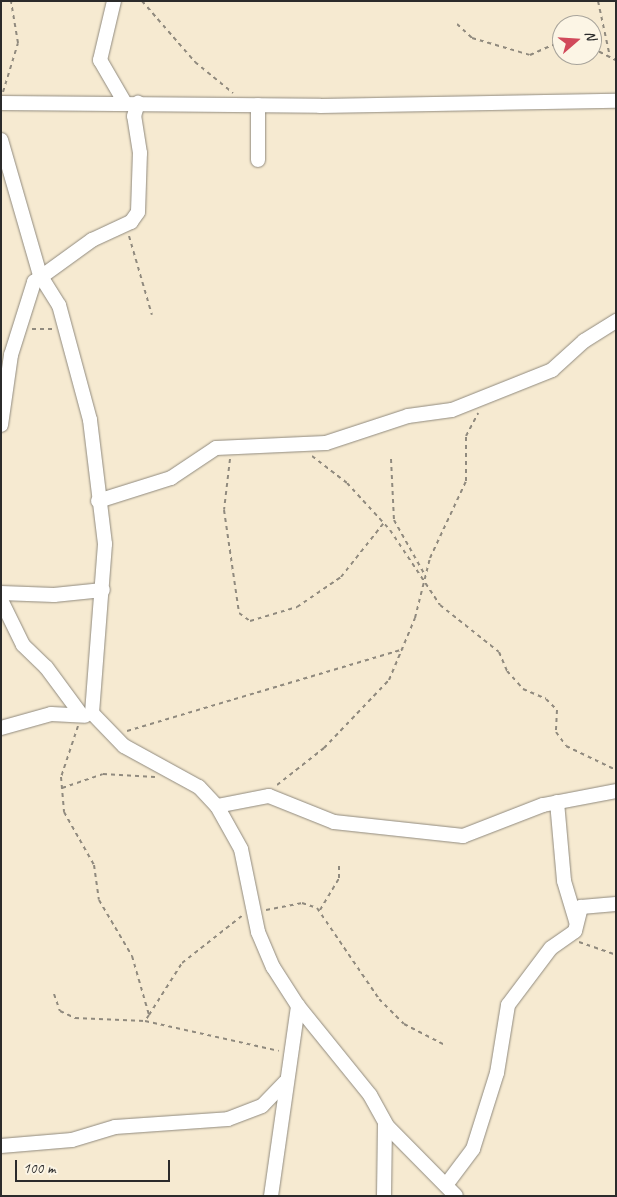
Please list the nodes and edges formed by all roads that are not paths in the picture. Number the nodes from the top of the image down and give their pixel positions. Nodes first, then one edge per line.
1 (114, 1) edge
2 (616, 101) edge
3 (131, 103) junction
4 (3, 104) edge
5 (252, 105) junction
6 (1, 140) edge
7 (258, 160) dead end
8 (40, 275) junction
9 (616, 320) edge
10 (1, 425) edge
11 (98, 501) junction
12 (103, 590) junction
13 (1, 593) edge
14 (1, 600) edge
15 (81, 714) junction
16 (98, 724) junction
17 (1, 728) edge
18 (616, 791) edge
19 (557, 802) junction
20 (217, 806) junction
21 (616, 904) edge
22 (577, 924) junction
23 (298, 1006) junction
24 (285, 1082) junction
25 (385, 1122) junction
26 (1, 1146) edge
27 (446, 1185) junction
28 (271, 1196) edge
29 (384, 1196) edge
30 (456, 1196) edge

1 - 3 street
2 - 5 street
3 - 4 street
3 - 5 street
3 - 8 street
5 - 7 street
6 - 8 street
8 - 10 street
8 - 11 street
9 - 11 street
11 - 12 street
12 - 13 street
12 - 16 street
14 - 15 street
15 - 16 street
15 - 17 street
16 - 20 street
18 - 19 street
19 - 20 street
19 - 22 street
20 - 23 street
21 - 22 street
22 - 27 street
23 - 24 street
23 - 25 street
24 - 26 street
24 - 28 street
25 - 27 street
25 - 29 street
27 - 30 street

